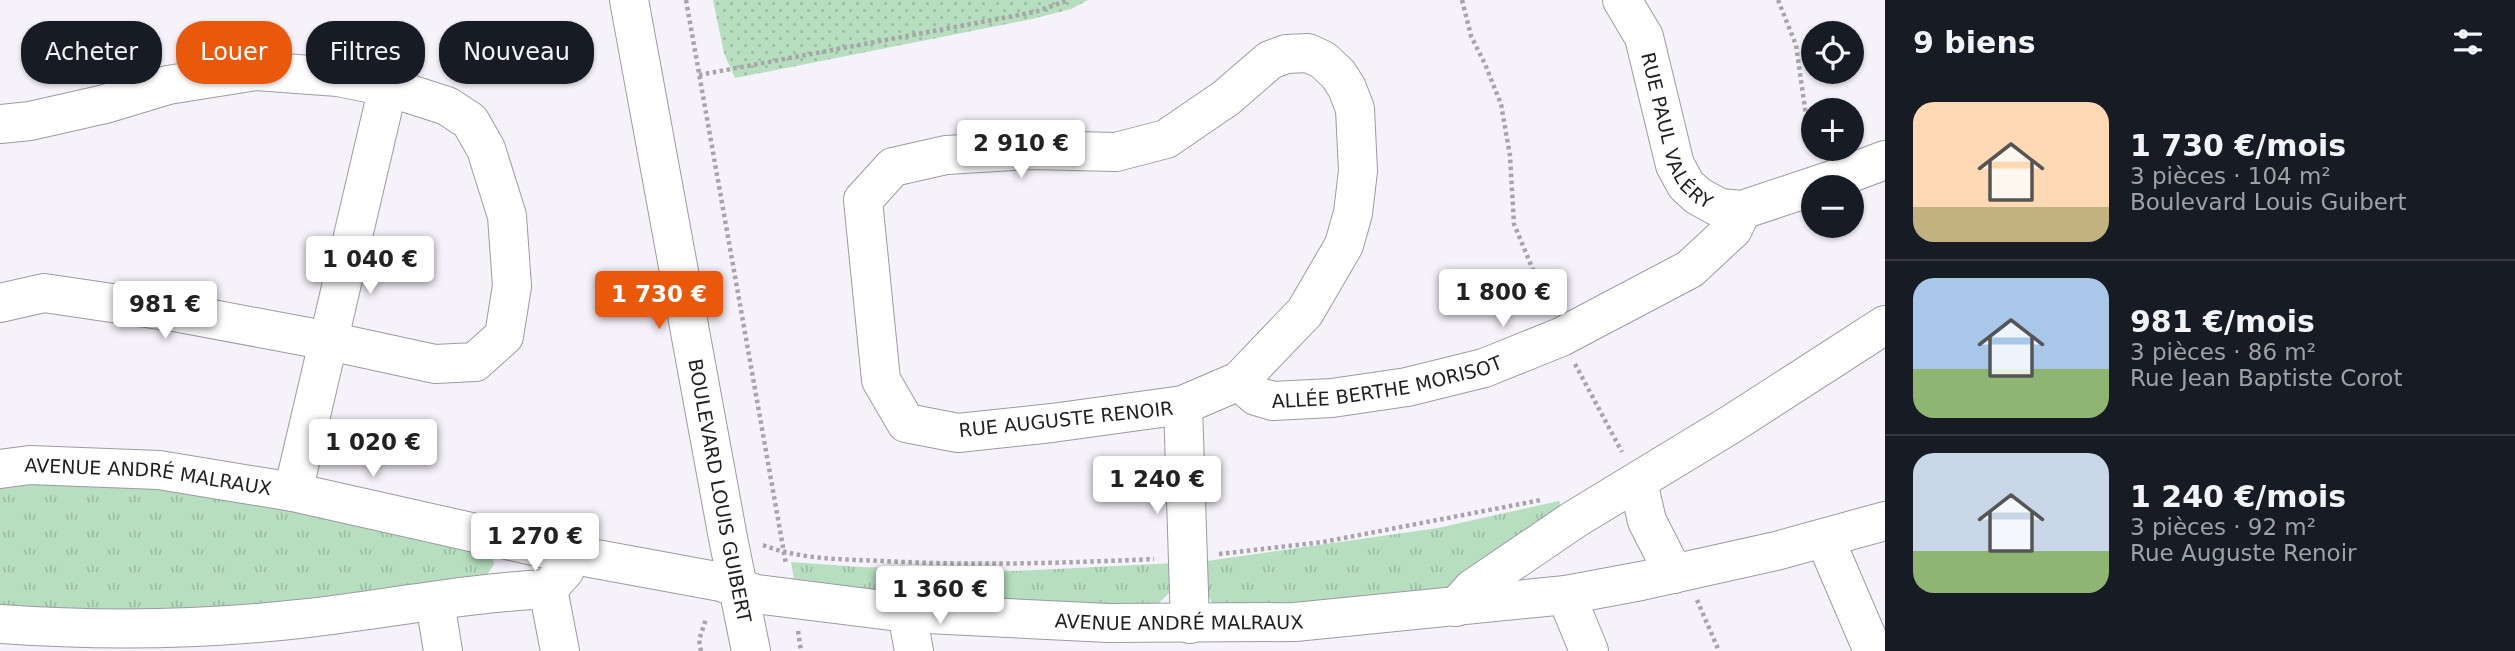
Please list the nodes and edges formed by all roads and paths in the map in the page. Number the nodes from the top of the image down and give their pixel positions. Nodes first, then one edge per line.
1 (629, 0) edge
2 (686, 0) edge
3 (1462, 0) edge
4 (1622, 0) edge
5 (1778, 0) edge
6 (1066, 1) edge
7 (699, 75) junction
8 (388, 87) junction
9 (1803, 98) edge
10 (0, 124) edge
11 (1885, 160) edge
12 (1742, 210) junction
13 (0, 303) edge
14 (1885, 325) edge
15 (1561, 337) junction
16 (329, 341) junction
17 (1239, 381) junction
18 (1184, 405) junction
19 (0, 469) edge
20 (1638, 482) junction
21 (293, 492) junction
22 (1885, 521) edge
23 (501, 538) junction
24 (1825, 539) junction
25 (569, 554) junction
26 (1679, 573) junction
27 (739, 587) junction
28 (548, 589) junction
29 (496, 591) junction
30 (1566, 595) junction
31 (792, 598) junction
32 (435, 602) junction
33 (1456, 607) junction
34 (907, 612) junction
35 (706, 619) dead end
36 (0, 624) edge
37 (1190, 624) junction
38 (171, 640) edge
39 (443, 651) edge
40 (560, 651) edge
41 (701, 651) edge
42 (751, 651) edge
43 (801, 651) edge
44 (914, 651) edge
45 (1589, 651) edge
46 (1718, 651) edge
47 (1873, 651) edge

1 - 27 street, BOULEVARD LOUIS GUIBERT
2 - 7 path
3 - 15 path
4 - 12 street, RUE PAUL VALÉRY
5 - 9 path
6 - 7 path
7 - 31 path
8 - 10 street
8 - 16 street
8 - 16 street
11 - 12 street, RUE PAUL VALÉRY
12 - 15 street, ALLÉE BERTHE MORISOT
13 - 16 street
14 - 20 street
15 - 17 street, ALLÉE BERTHE MORISOT
15 - 20 path
16 - 21 street
17 - 18 street, RUE AUGUSTE RENOIR
17 - 18 street, RUE AUGUSTE RENOIR
18 - 37 street
19 - 21 street, AVENUE ANDRÉ MALRAUX
20 - 26 street
20 - 33 street
21 - 23 street, AVENUE ANDRÉ MALRAUX
22 - 24 street, AVENUE ANDRÉ MALRAUX
23 - 25 street, AVENUE ANDRÉ MALRAUX
23 - 29 street
24 - 26 street, AVENUE ANDRÉ MALRAUX
24 - 47 street
25 - 27 street, AVENUE ANDRÉ MALRAUX
25 - 28 street
26 - 30 street, AVENUE ANDRÉ MALRAUX
26 - 46 path
27 - 31 street, AVENUE ANDRÉ MALRAUX
27 - 42 street, BOULEVARD LOUIS GUIBERT
28 - 29 street
28 - 40 street
29 - 32 street
30 - 33 street, AVENUE ANDRÉ MALRAUX
30 - 45 street
31 - 34 street, AVENUE ANDRÉ MALRAUX
31 - 43 path
32 - 38 street
32 - 39 street
33 - 37 street, AVENUE ANDRÉ MALRAUX
34 - 37 street, AVENUE ANDRÉ MALRAUX
34 - 44 street
35 - 41 path
36 - 38 street

